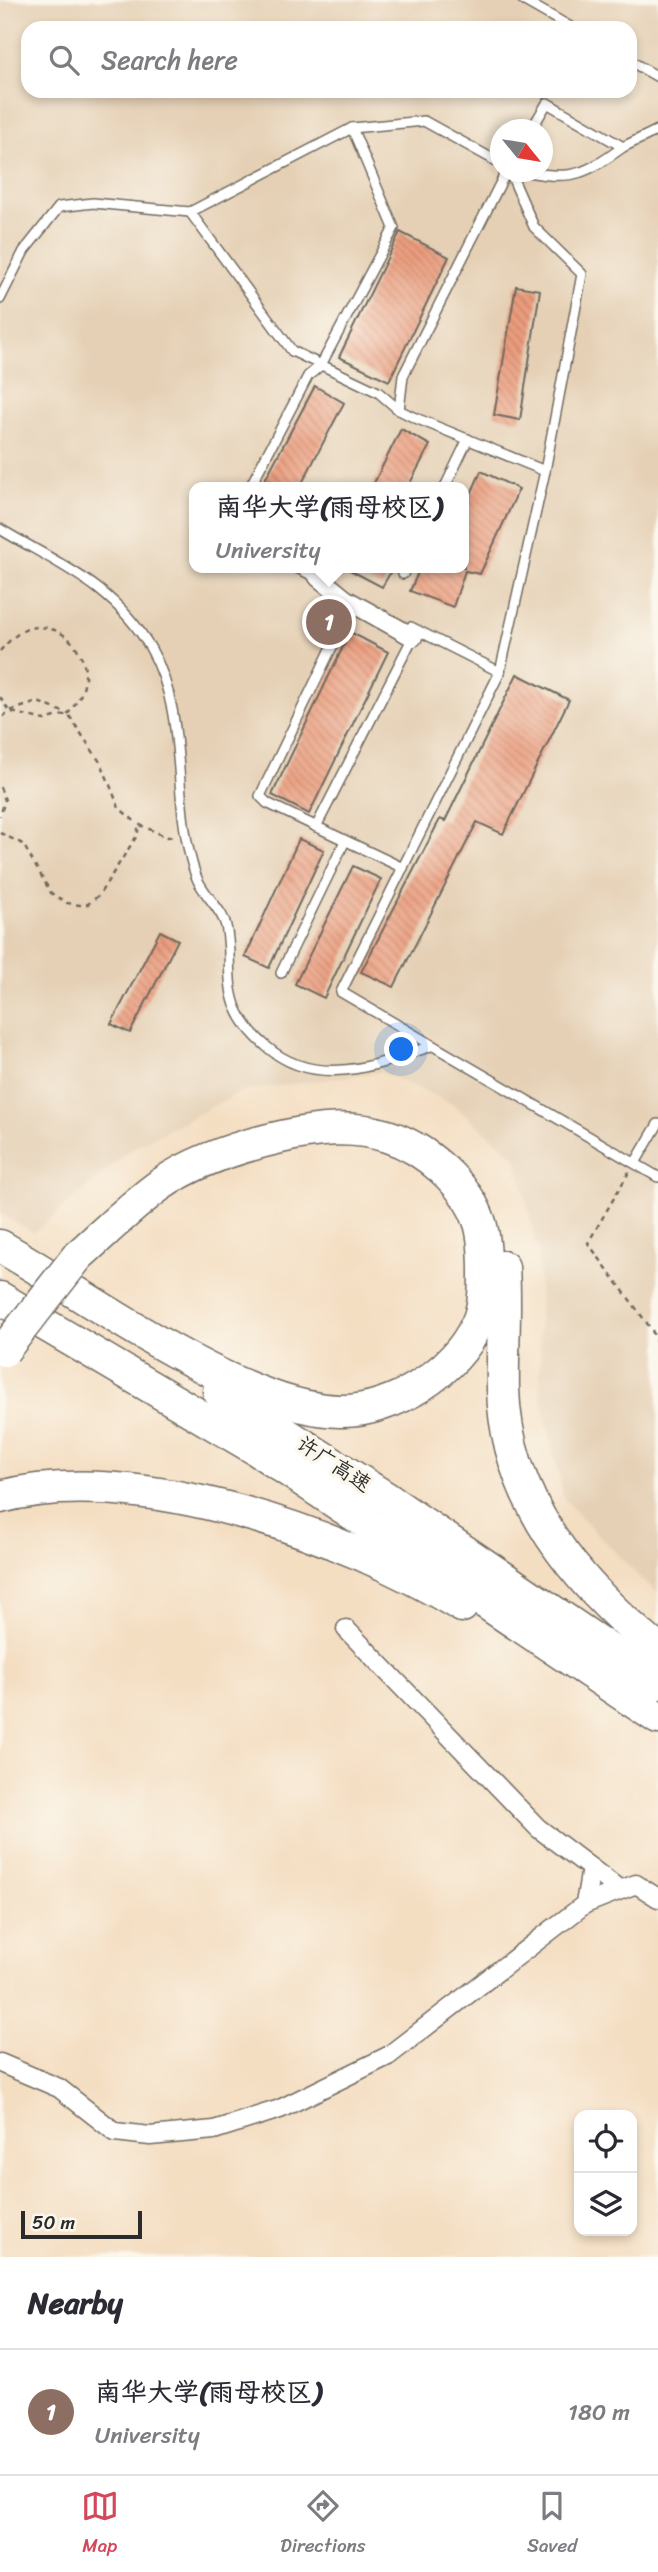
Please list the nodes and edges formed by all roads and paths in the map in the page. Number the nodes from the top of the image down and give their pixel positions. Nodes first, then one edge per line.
1 (523, 0) edge
2 (560, 21) edge
3 (637, 65) edge
4 (658, 77) edge
5 (538, 119) edge
6 (352, 128) junction
7 (658, 130) edge
8 (623, 147) junction
9 (490, 157) edge
10 (553, 176) edge
11 (503, 182) edge
12 (513, 182) edge
13 (190, 212) junction
14 (0, 299) edge
15 (321, 365) junction
16 (399, 410) junction
17 (468, 439) junction
18 (545, 471) junction
19 (253, 482) edge
20 (447, 482) edge
21 (0, 529) edge
22 (309, 573) edge
23 (318, 577) junction
24 (345, 598) junction
25 (413, 637) joint
26 (0, 651) edge
27 (500, 672) junction
28 (0, 697) edge
29 (9, 711) junction
30 (68, 714) junction
31 (0, 720) edge
32 (0, 787) edge
33 (0, 816) edge
34 (138, 824) junction
35 (316, 827) junction
36 (0, 833) edge
37 (187, 835) junction
38 (345, 841) junction
39 (403, 868) junction
40 (281, 973) dead end
41 (431, 1046) junction
42 (658, 1124) edge
43 (635, 1163) junction
44 (658, 1177) edge
45 (0, 1246) edge
46 (72, 1252) junction
47 (0, 1259) edge
48 (0, 1298) edge
49 (1, 1347) edge
50 (658, 1348) edge
51 (0, 1497) edge
52 (346, 1629) dead end
53 (658, 1650) edge
54 (658, 1683) edge
55 (658, 1718) edge
56 (658, 1735) edge
57 (591, 1868) junction
58 (621, 1890) junction
59 (658, 1898) edge
60 (585, 1904) junction
61 (0, 2063) edge

1 - 2 lane
3 - 4 lane
5 - 8 lane
6 - 9 lane
6 - 13 lane
6 - 15 lane
7 - 8 lane
8 - 10 lane
11 - 16 lane
12 - 18 lane
13 - 14 lane
13 - 15 lane
15 - 16 lane
15 - 19 lane
16 - 17 lane
17 - 18 lane
17 - 20 lane
18 - 27 lane
21 - 37 lane
22 - 23 lane
23 - 24 street
23 - 27 lane
24 - 25 street
24 - 35 lane
25 - 35 lane
26 - 30 path
27 - 39 lane
28 - 29 path
29 - 30 path
29 - 30 path
29 - 31 path
30 - 34 path
32 - 33 path
34 - 36 path
34 - 37 path
35 - 38 lane
37 - 41 lane
38 - 39 lane
38 - 40 lane
39 - 41 lane
41 - 43 lane
42 - 43 lane
43 - 44 lane
43 - 50 path
45 - 46 highway
46 - 49 highway, bridge
46 - 53 highway
47 - 54 highway, 许广高速
48 - 55 highway, 许广高速
51 - 56 highway
52 - 57 street
57 - 58 street
57 - 60 street
58 - 59 street
58 - 60 street
60 - 61 street

